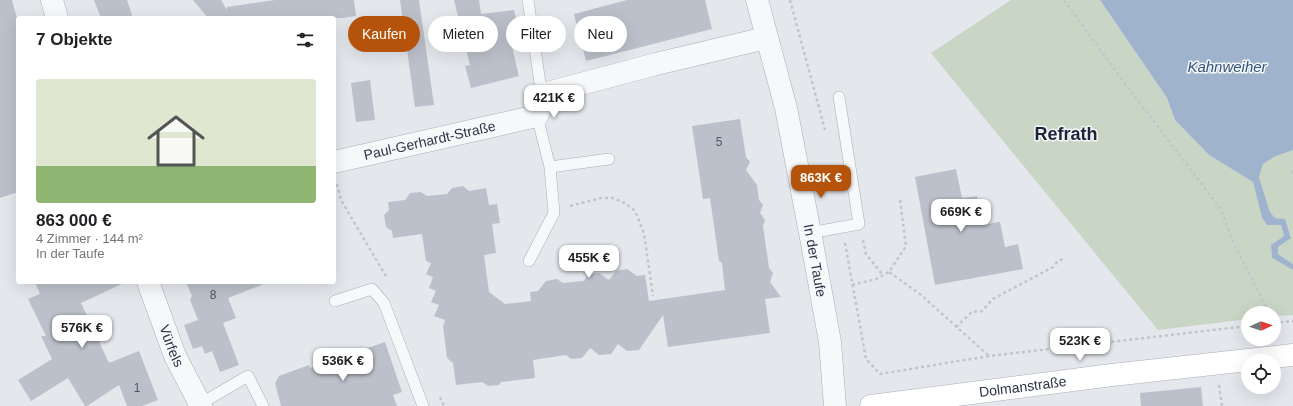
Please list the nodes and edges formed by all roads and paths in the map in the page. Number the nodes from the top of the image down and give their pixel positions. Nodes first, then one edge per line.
1 (52, 0) edge
2 (528, 0) edge
3 (757, 0) edge
4 (790, 0) edge
5 (1064, 0) edge
6 (56, 16) edge
7 (766, 38) junction
8 (547, 93) junction
9 (840, 97) dead end
10 (538, 116) junction
11 (826, 133) dead end
12 (609, 159) dead end
13 (336, 162) edge
14 (550, 167) junction
15 (900, 200) dead end
16 (554, 209) junction
17 (859, 224) junction
18 (842, 227) junction
19 (810, 233) junction
20 (1063, 259) dead end
21 (529, 261) dead end
22 (889, 272) junction
23 (883, 275) junction
24 (149, 284) edge
25 (852, 285) junction
26 (653, 296) dead end
27 (335, 301) dead end
28 (1265, 306) edge
29 (1293, 321) edge
30 (1281, 322) edge
31 (956, 327) junction
32 (1241, 327) edge
33 (1293, 355) edge
34 (989, 356) junction
35 (200, 405) edge
36 (263, 406) edge
37 (423, 406) edge
38 (836, 406) edge
39 (871, 406) edge

1 - 6 street
2 - 8 lane
3 - 7 street, In der Taufe
4 - 11 path
5 - 28 path
7 - 8 street
7 - 19 street, In der Taufe
8 - 10 street
9 - 17 lane
10 - 13 street, Paul-Gerhardt-Straße
10 - 14 lane
12 - 14 lane
14 - 16 lane
15 - 22 path
16 - 21 lane
16 - 26 path
17 - 18 lane
17 - 23 path
18 - 19 lane
18 - 25 path
19 - 38 street, In der Taufe
20 - 31 path
22 - 23 path
22 - 31 path
23 - 25 path
24 - 35 street, Vürfels
25 - 34 path
27 - 37 lane
29 - 30 path
31 - 34 path
32 - 34 path
33 - 39 main road, Dolmanstraße
35 - 36 lane

